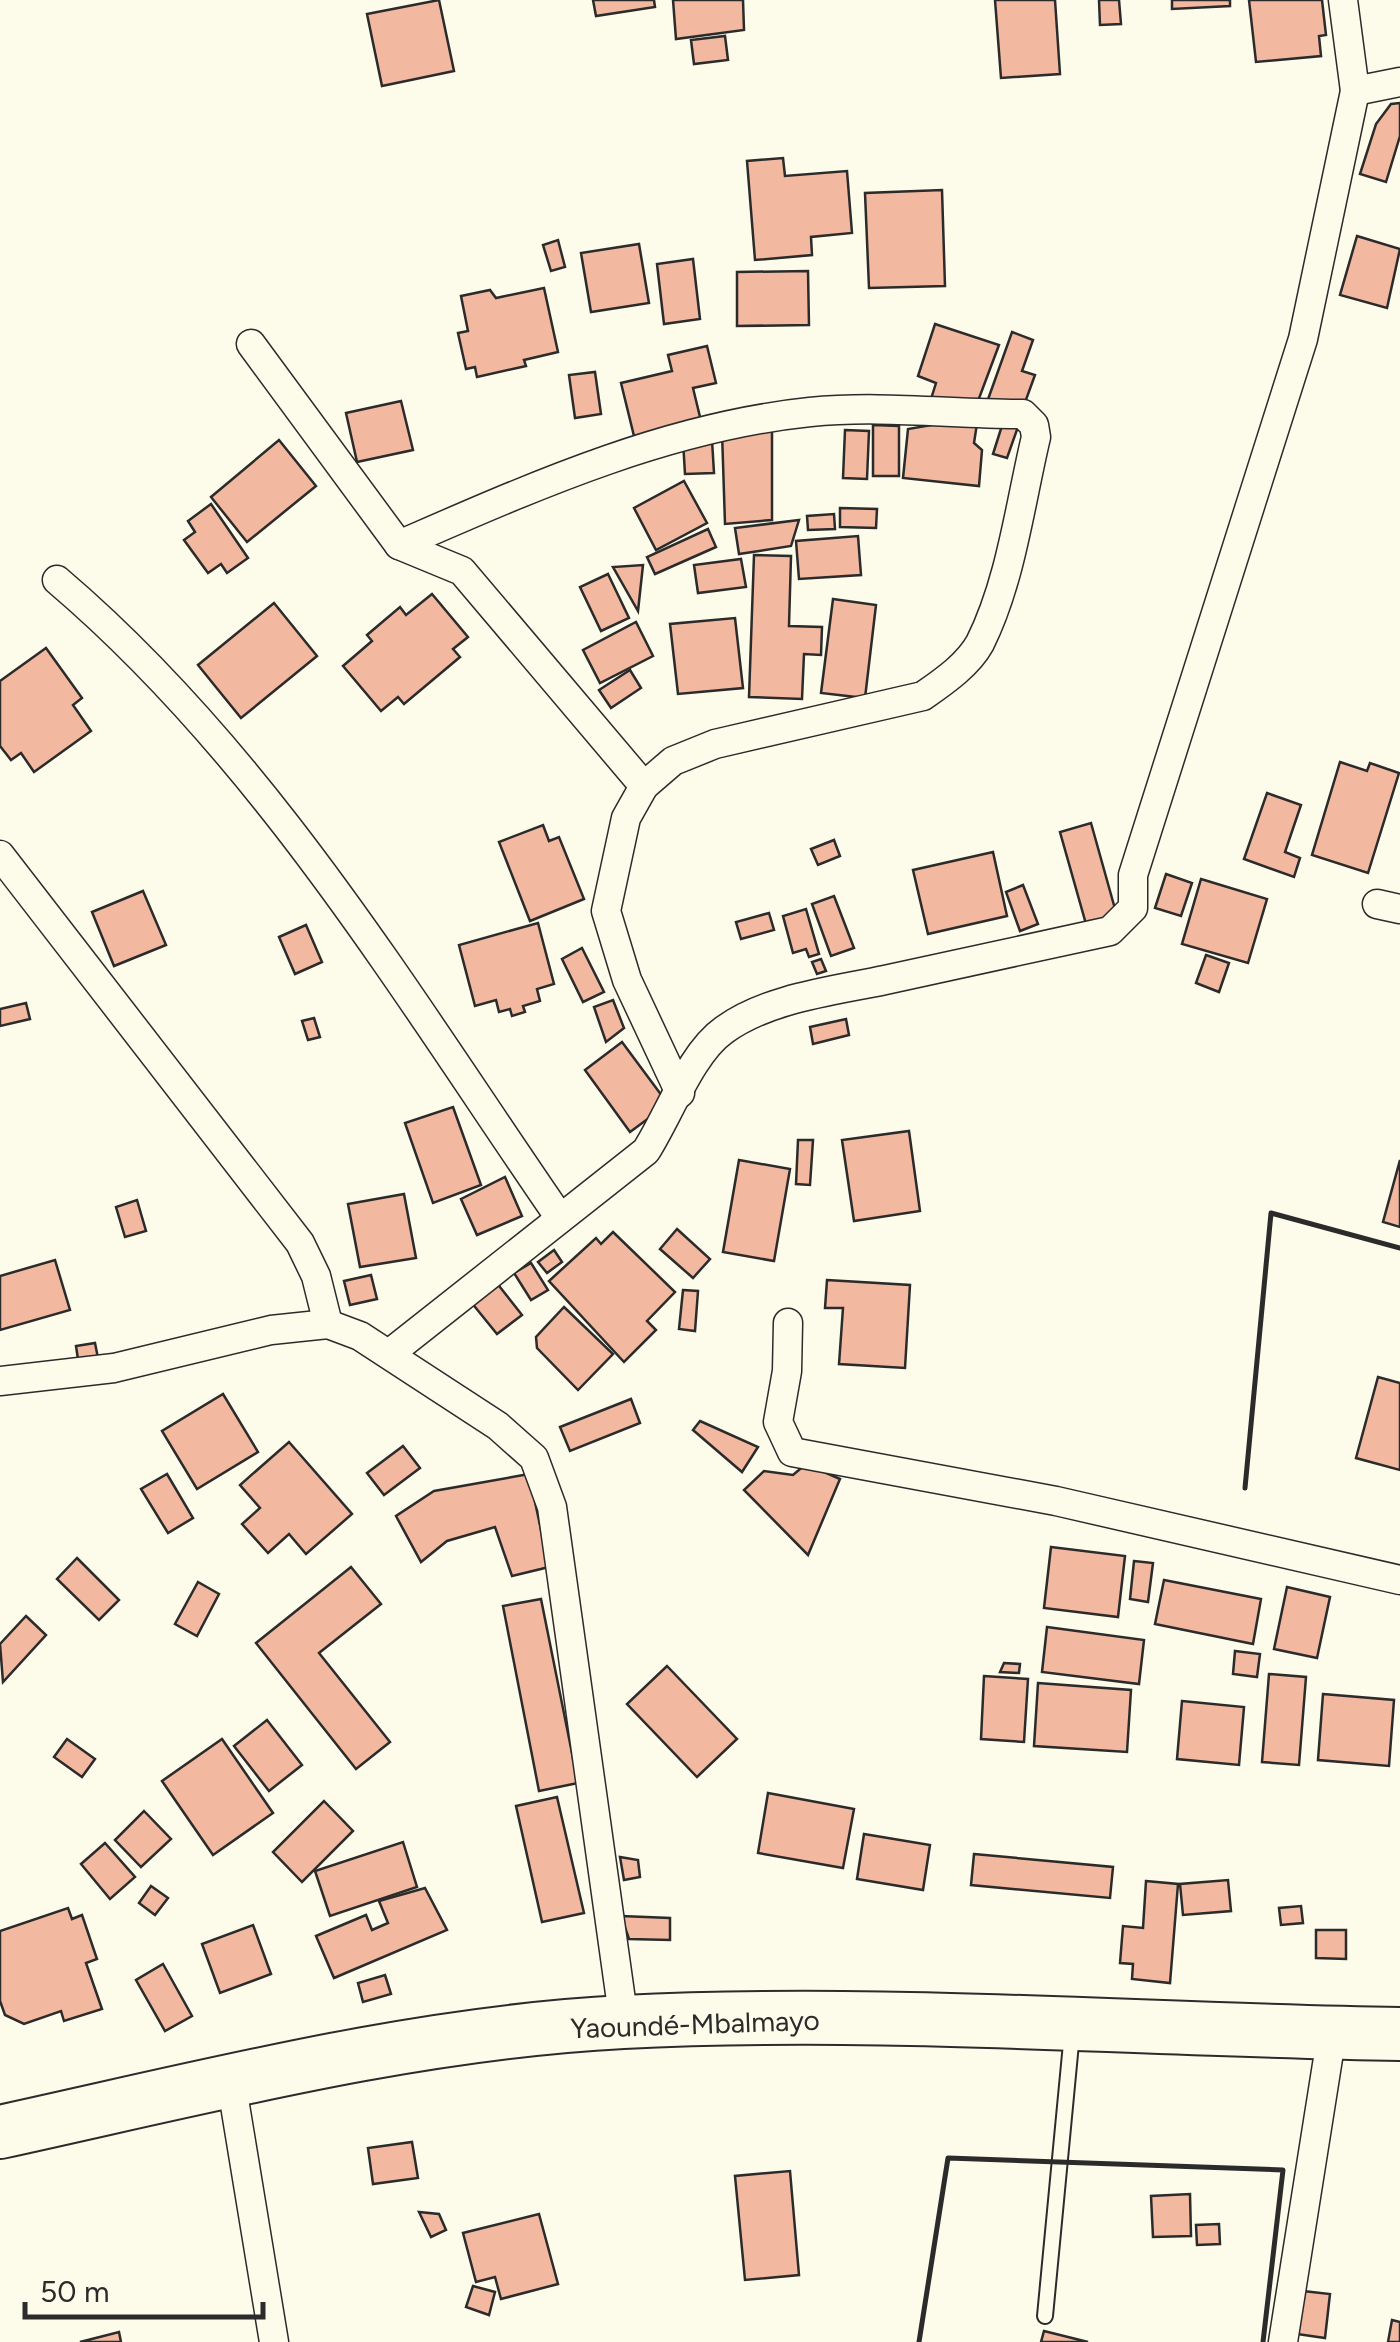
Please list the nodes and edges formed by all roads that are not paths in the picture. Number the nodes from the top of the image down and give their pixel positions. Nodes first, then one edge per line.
1 (1343, 0) edge
2 (1400, 82) edge
3 (1355, 91) junction
4 (252, 344) dead end
5 (398, 545) junction
6 (57, 580) dead end
7 (644, 786) junction
8 (0, 855) edge
9 (680, 1093) junction
10 (560, 1218) junction
11 (788, 1323) dead end
12 (328, 1324) junction
13 (389, 1354) junction
14 (0, 1381) edge
15 (1400, 1580) edge
16 (624, 2022) junction
17 (1073, 2026) junction
18 (1332, 2033) junction
19 (1400, 2034) edge
20 (231, 2081) junction
21 (0, 2132) edge
22 (1045, 2316) dead end
23 (274, 2342) edge
24 (1282, 2342) edge

1 - 3 street
2 - 3 street
3 - 9 street
4 - 5 street
5 - 7 street
5 - 7 street
6 - 10 street
7 - 9 street
8 - 12 street
9 - 10 street
10 - 13 street
11 - 15 street
12 - 13 street
12 - 14 street
13 - 16 street
16 - 17 highway, Yaoundé-Mbalmayo
16 - 20 highway, Yaoundé-Mbalmayo
17 - 18 highway, Yaoundé-Mbalmayo
17 - 22 lane
18 - 19 highway, Yaoundé-Mbalmayo
18 - 24 street
20 - 21 highway, Yaoundé-Mbalmayo
20 - 23 street

